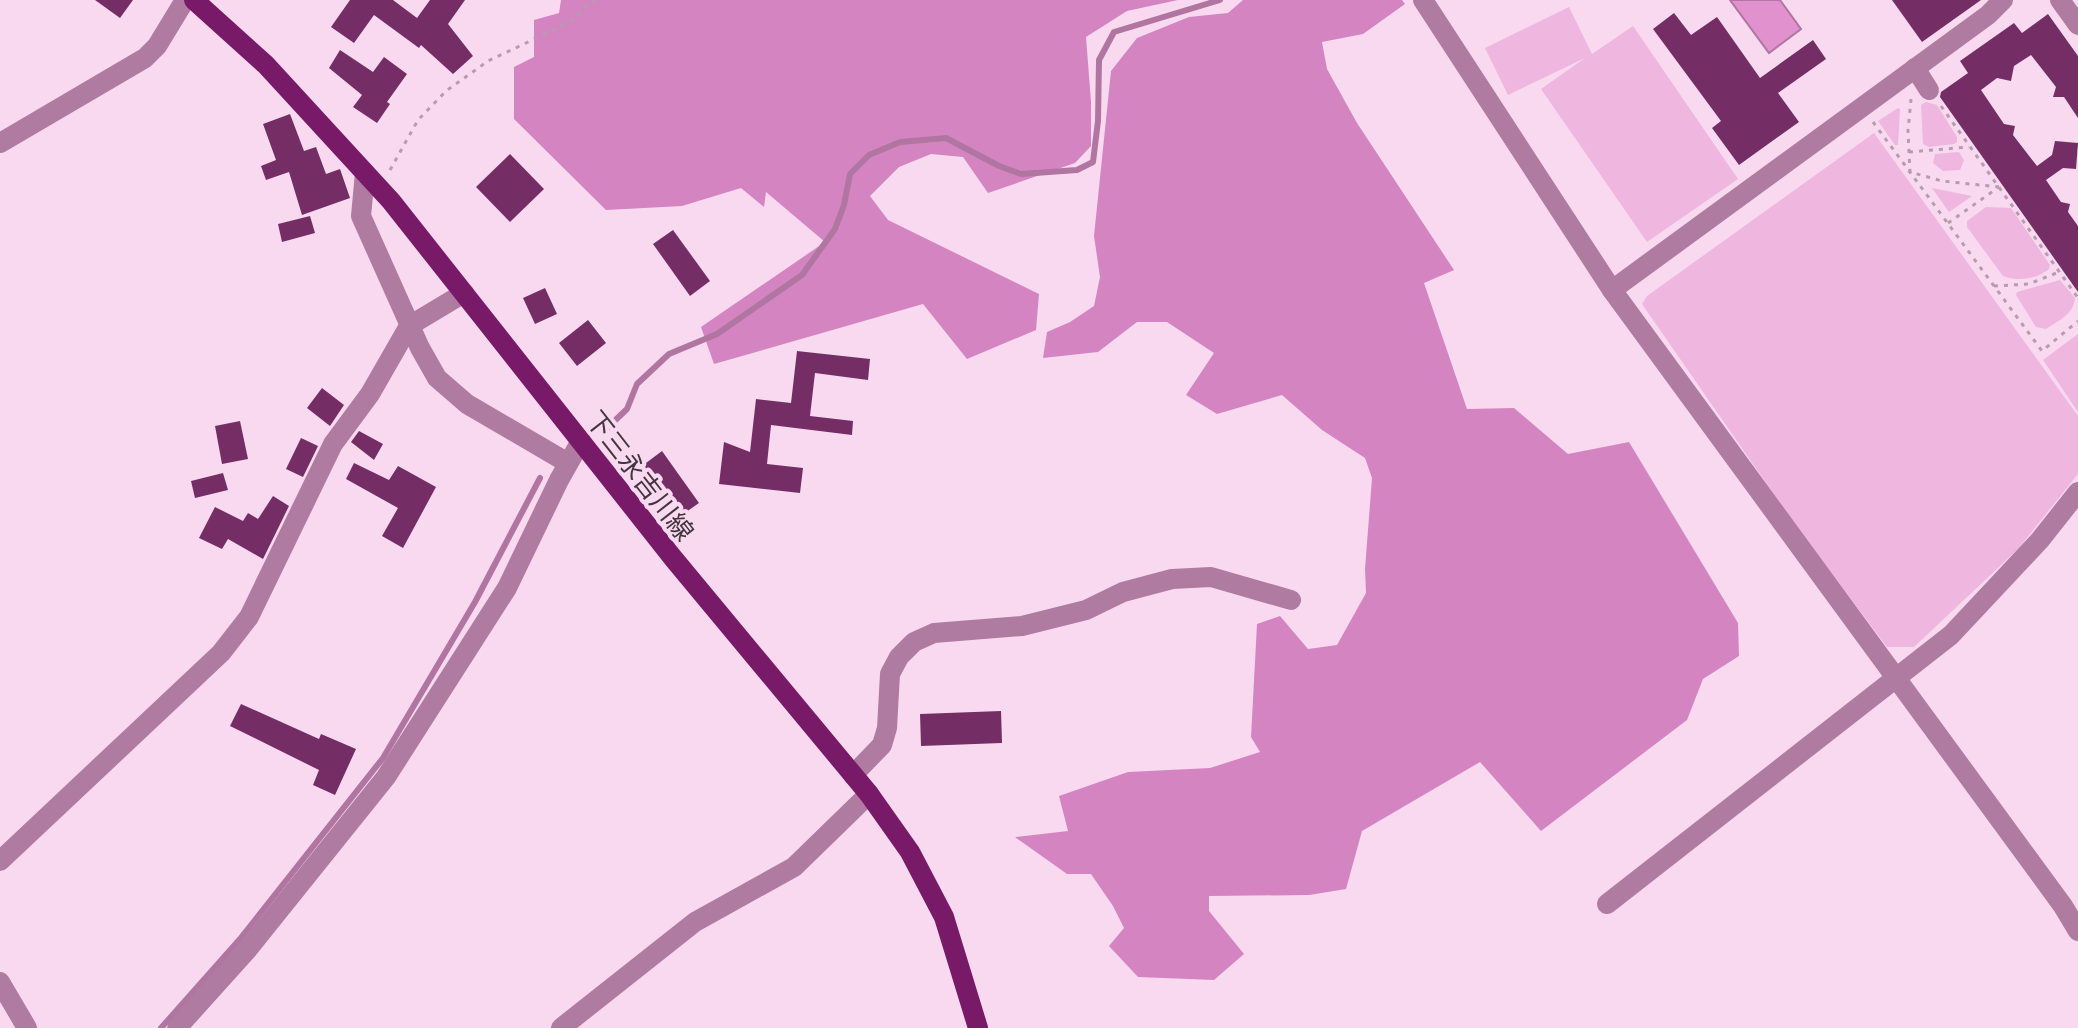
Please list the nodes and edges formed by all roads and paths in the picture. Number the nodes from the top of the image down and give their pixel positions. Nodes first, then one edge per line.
1 (185, 0) edge
2 (194, 0) edge
3 (594, 0) edge
4 (1423, 0) edge
5 (2003, 0) edge
6 (2060, 0) edge
7 (2078, 25) edge
8 (1915, 68) junction
9 (1929, 90) joint
10 (1901, 99) dead end
11 (1872, 120) dead end
12 (0, 143) edge
13 (1971, 147) junction
14 (1909, 152) junction
15 (1910, 172) junction
16 (372, 180) junction
17 (1999, 187) junction
18 (1948, 223) junction
19 (2059, 272) junction
20 (1994, 286) junction
21 (1612, 290) junction
22 (464, 293) junction
23 (2078, 298) edge
24 (2078, 321) edge
25 (409, 326) junction
26 (581, 441) junction
27 (568, 463) junction
28 (2078, 492) edge
29 (1291, 600) dead end
30 (1896, 680) junction
31 (853, 775) junction
32 (869, 794) junction
33 (0, 861) edge
34 (1607, 904) dead end
35 (2078, 931) edge
36 (0, 982) edge
37 (27, 1028) edge
38 (177, 1028) edge
39 (561, 1028) edge
40 (978, 1028) edge

1 - 12 street
2 - 16 main road, 下三永吉川線
3 - 16 path
4 - 21 street
5 - 8 street
6 - 7 street
8 - 9 street
8 - 21 street
9 - 13 path
10 - 14 path
11 - 15 path
13 - 14 path
13 - 17 path
14 - 15 path
15 - 17 path
15 - 18 path
16 - 22 main road, 下三永吉川線
16 - 25 street
17 - 18 path
17 - 19 path
18 - 20 path
19 - 20 path
19 - 23 path
20 - 24 path
21 - 30 street
22 - 25 street
22 - 26 main road, 下三永吉川線
25 - 27 street
25 - 33 street
26 - 27 street
26 - 31 main road, 下三永吉川線
27 - 38 street
28 - 30 street
29 - 31 street
30 - 34 street
30 - 35 street
31 - 32 main road, 下三永吉川線
32 - 39 street
32 - 40 main road, 下三永吉川線
36 - 37 street

